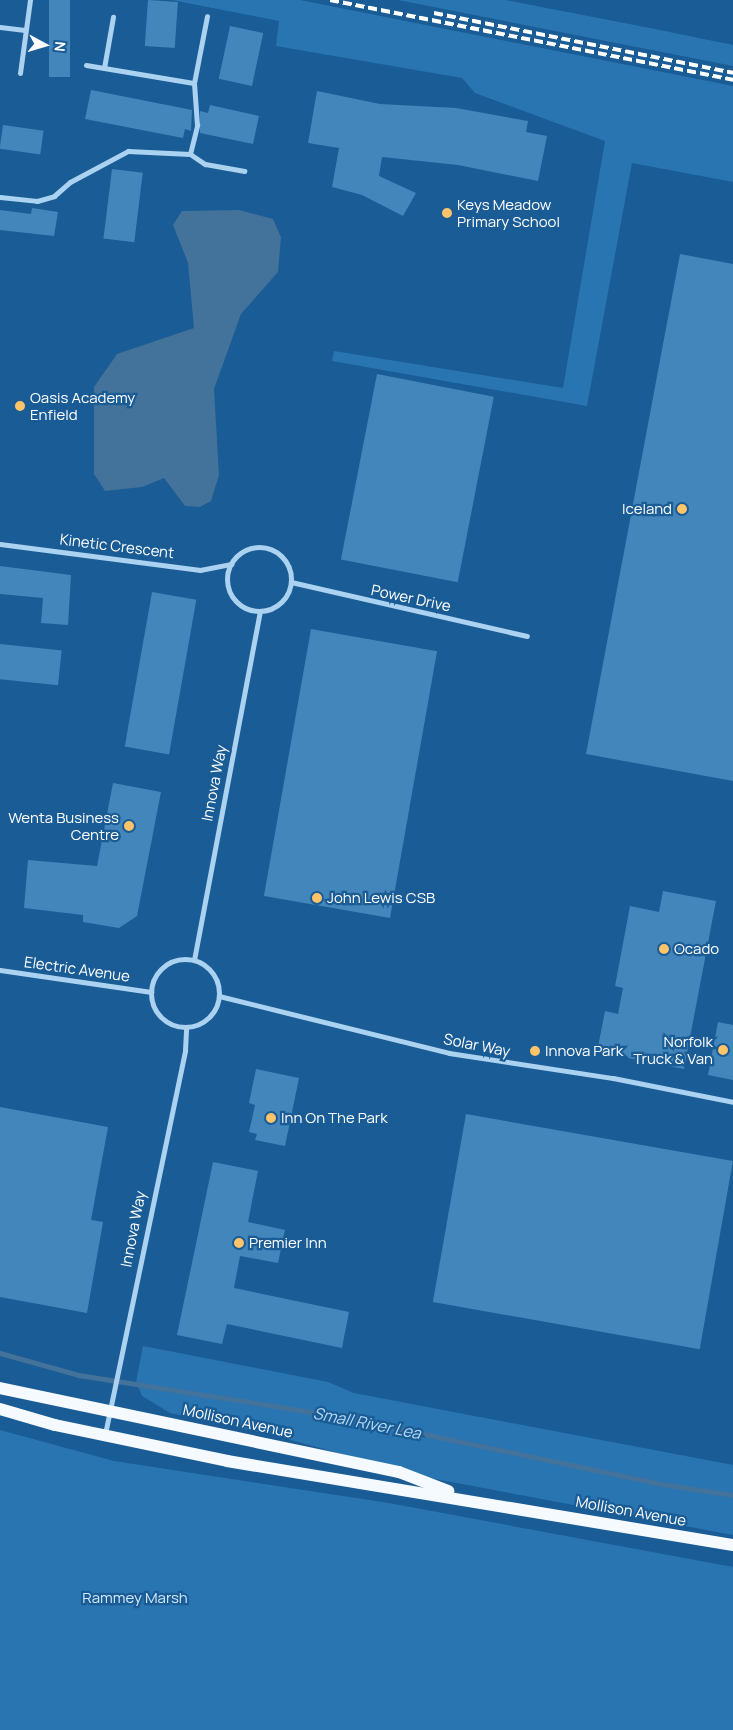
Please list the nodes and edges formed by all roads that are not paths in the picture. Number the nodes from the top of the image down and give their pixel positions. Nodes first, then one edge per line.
1 (30, 0) edge
2 (207, 16) dead end
3 (113, 17) dead end
4 (0, 27) edge
5 (26, 30) junction
6 (86, 65) dead end
7 (104, 68) junction
8 (20, 73) dead end
9 (194, 83) junction
10 (190, 154) junction
11 (244, 172) dead end
12 (0, 198) edge
13 (0, 544) edge
14 (231, 564) junction
15 (291, 582) junction
16 (260, 611) junction
17 (527, 636) dead end
18 (194, 960) junction
19 (2, 971) edge
20 (151, 992) junction
21 (219, 996) junction
22 (186, 1028) junction
23 (733, 1102) edge
24 (0, 1388) edge
25 (0, 1409) edge
26 (110, 1410) junction
27 (105, 1436) junction
28 (465, 1498) junction
29 (733, 1545) edge

1 - 5 street
2 - 9 street
3 - 7 street
4 - 5 street
5 - 8 street
6 - 7 street
7 - 9 street
9 - 10 street
10 - 11 street
10 - 12 street
13 - 14 street, Kinetic Crescent
14 - 15 street
14 - 16 street
15 - 16 street
15 - 17 street, Power Drive
16 - 18 street, Innova Way
18 - 20 street
18 - 21 street
19 - 20 street, Electric Avenue
20 - 22 street
21 - 22 street
21 - 23 street, Solar Way
22 - 26 street, Innova Way
24 - 26 main road, Mollison Avenue
25 - 27 main road, Mollison Avenue
26 - 27 street, Innova Way
26 - 28 main road, Mollison Avenue
27 - 28 main road, Mollison Avenue
28 - 29 main road, Mollison Avenue

